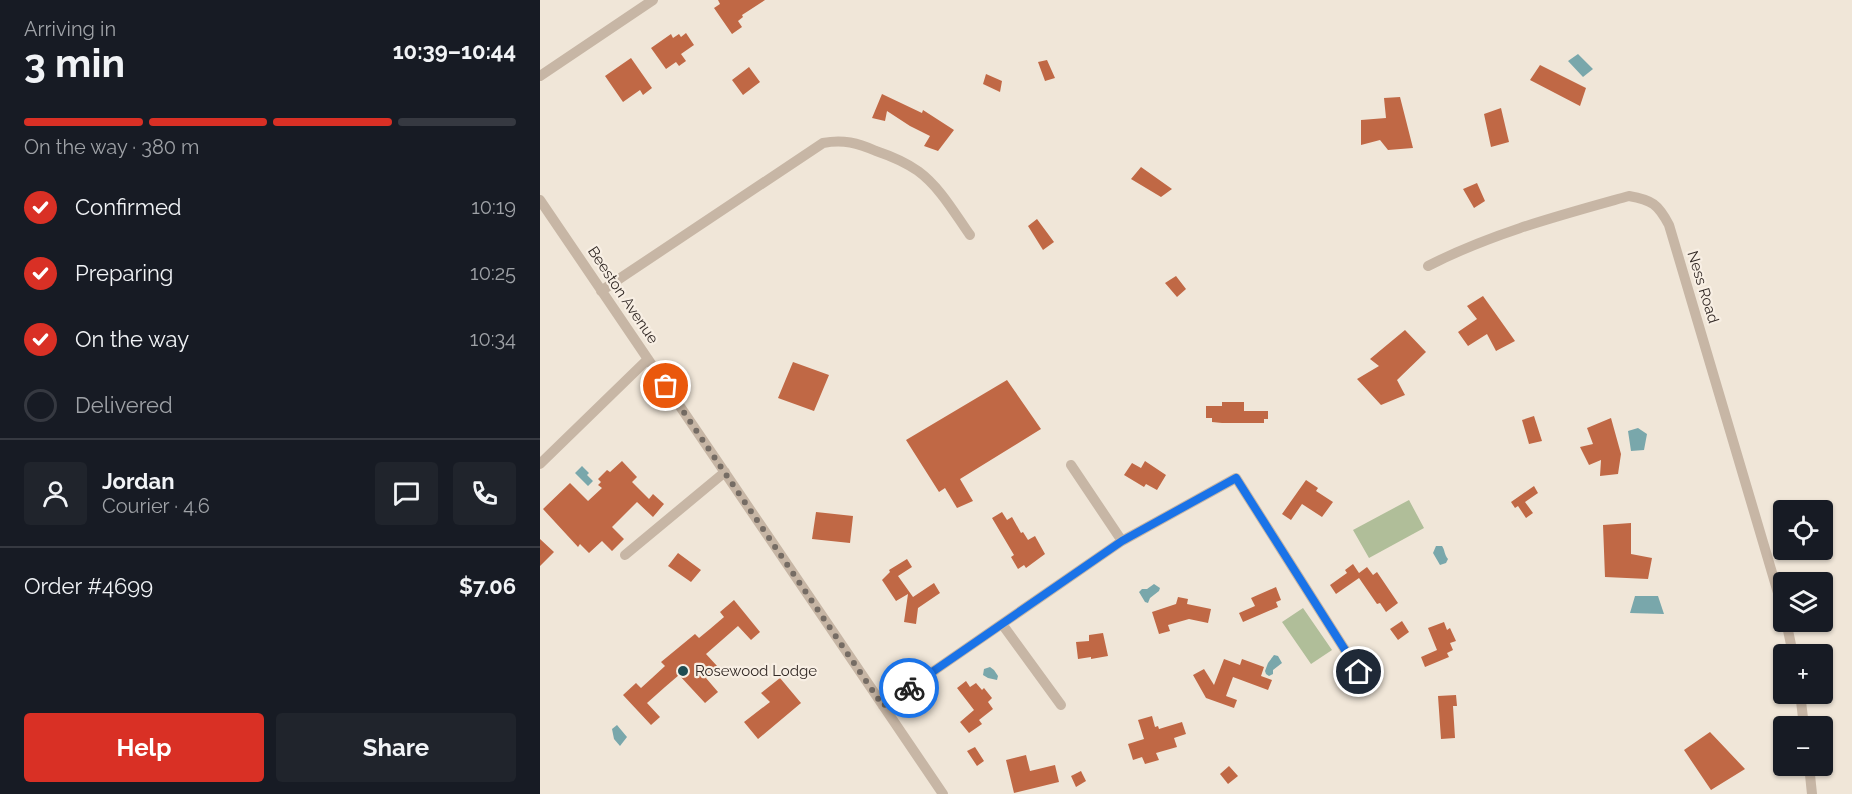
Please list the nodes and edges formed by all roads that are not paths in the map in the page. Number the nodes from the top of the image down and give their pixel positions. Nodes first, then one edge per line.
1 (653, 0) edge
2 (540, 76) edge
3 (540, 200) edge
4 (970, 235) dead end
5 (1428, 266) dead end
6 (601, 291) junction
7 (648, 359) junction
8 (540, 464) edge
9 (1071, 465) dead end
10 (725, 472) junction
11 (1122, 541) junction
12 (625, 555) dead end
13 (1773, 576) edge
14 (1002, 624) junction
15 (1359, 672) dead end
16 (1060, 705) dead end
17 (883, 706) junction
18 (1810, 776) edge
19 (943, 794) edge
20 (1812, 794) edge

1 - 2 street
3 - 6 street, Beeston Avenue
4 - 6 street
5 - 13 street, Ness Road
6 - 7 street, Beeston Avenue
7 - 8 street
7 - 10 street, Beeston Avenue
9 - 11 street
10 - 12 street
10 - 17 street, Beeston Avenue
11 - 14 street
11 - 15 street
14 - 16 street
14 - 17 street
17 - 19 street, Beeston Avenue
18 - 20 street

